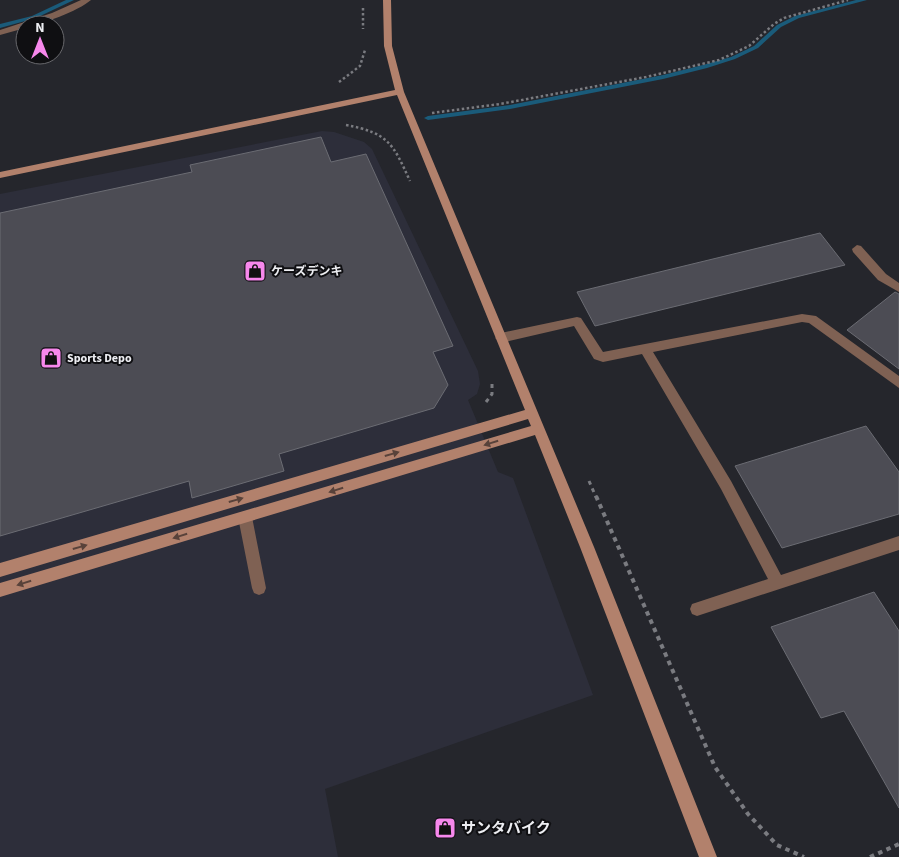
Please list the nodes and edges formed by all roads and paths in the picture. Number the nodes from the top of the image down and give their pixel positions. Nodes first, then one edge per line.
1 (87, 0) edge
2 (363, 0) edge
3 (386, 0) edge
4 (848, 0) edge
5 (56, 15) edge
6 (15, 28) edge
7 (0, 33) edge
8 (364, 34) dead end
9 (364, 42) dead end
10 (333, 86) dead end
11 (400, 92) junction
12 (434, 122) dead end
13 (337, 125) dead end
14 (0, 175) edge
15 (411, 182) dead end
16 (857, 249) dead end
17 (899, 288) edge
18 (501, 338) junction
19 (645, 348) junction
20 (492, 378) dead end
21 (899, 383) edge
22 (482, 406) dead end
23 (532, 413) junction
24 (538, 429) junction
25 (586, 476) dead end
26 (245, 517) junction
27 (899, 543) edge
28 (0, 570) edge
29 (778, 583) junction
30 (259, 588) dead end
31 (0, 590) edge
32 (697, 609) dead end
33 (899, 844) edge
34 (708, 857) edge
35 (804, 857) edge
36 (870, 857) edge

1 - 5 street
2 - 8 path
3 - 11 street
4 - 12 path
6 - 7 street
9 - 10 path
11 - 14 street
11 - 18 street
13 - 15 path
16 - 17 street
18 - 19 street
18 - 23 street
19 - 21 street
19 - 29 street
20 - 22 path
23 - 24 street
28 -> 23 street
24 -> 26 street
24 - 34 street
25 - 35 path
26 - 30 street
26 -> 31 street
27 - 29 street
29 - 32 street
33 - 36 path

